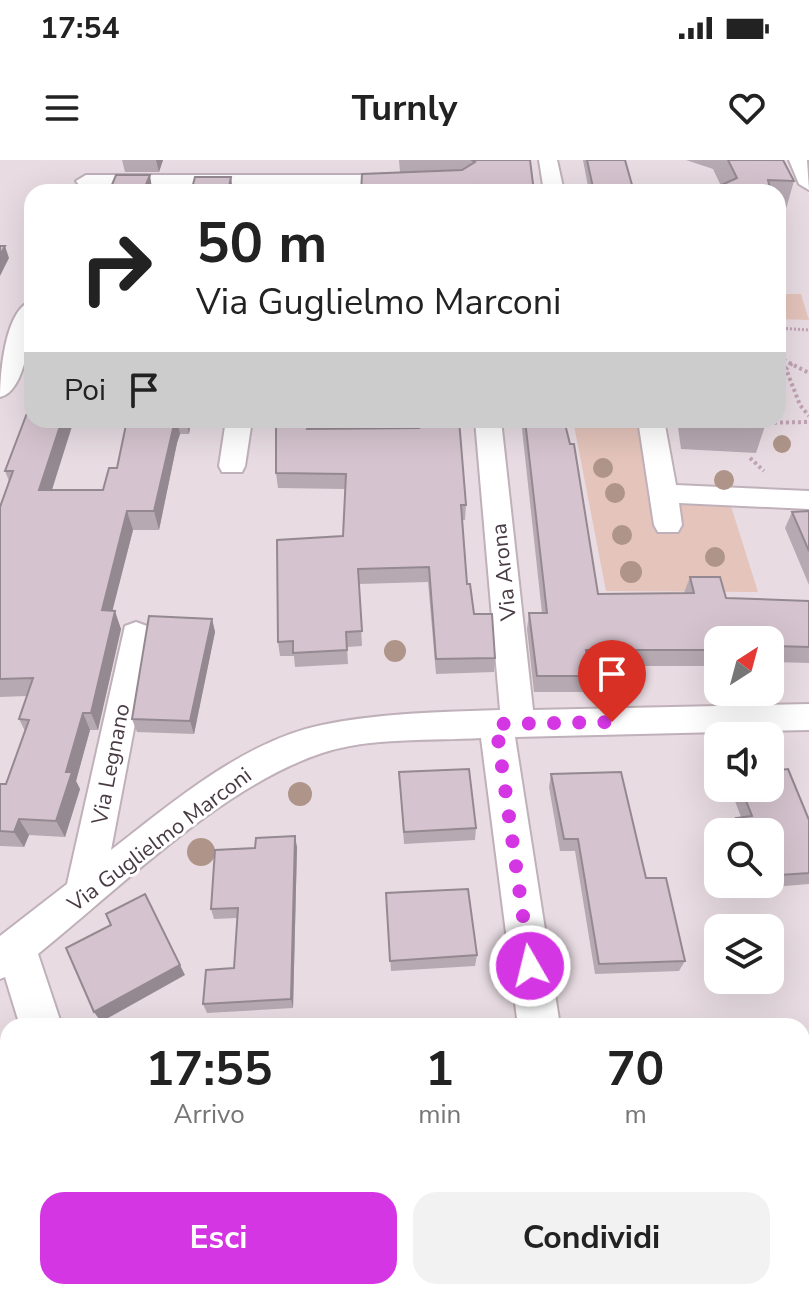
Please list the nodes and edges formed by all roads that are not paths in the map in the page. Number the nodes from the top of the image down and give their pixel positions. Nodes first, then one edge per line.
1 (95, 160) edge
2 (548, 160) edge
3 (798, 160) edge
4 (432, 181) edge
5 (85, 184) edge
6 (223, 184) edge
7 (552, 184) edge
8 (809, 184) edge
9 (17, 337) edge
10 (0, 390) edge
11 (238, 428) edge
12 (488, 428) edge
13 (652, 428) edge
14 (232, 466) dead end
15 (664, 493) junction
16 (809, 500) edge
17 (668, 525) dead end
18 (136, 634) dead end
19 (807, 723) edge
20 (507, 724) junction
21 (84, 893) junction
22 (8, 954) edge
23 (37, 1018) edge
24 (538, 1018) edge

1 - 5 street
2 - 7 street
3 - 8 street
4 - 6 street
9 - 10 street
11 - 14 street
12 - 20 street, Via Arona
13 - 15 street
15 - 16 street
15 - 17 street
18 - 21 street, Via Legnano
19 - 20 street, Via Guglielmo Marconi
20 - 21 street, Via Guglielmo Marconi
20 - 24 street, Via Arona
21 - 22 street, Via Guglielmo Marconi
22 - 23 street

